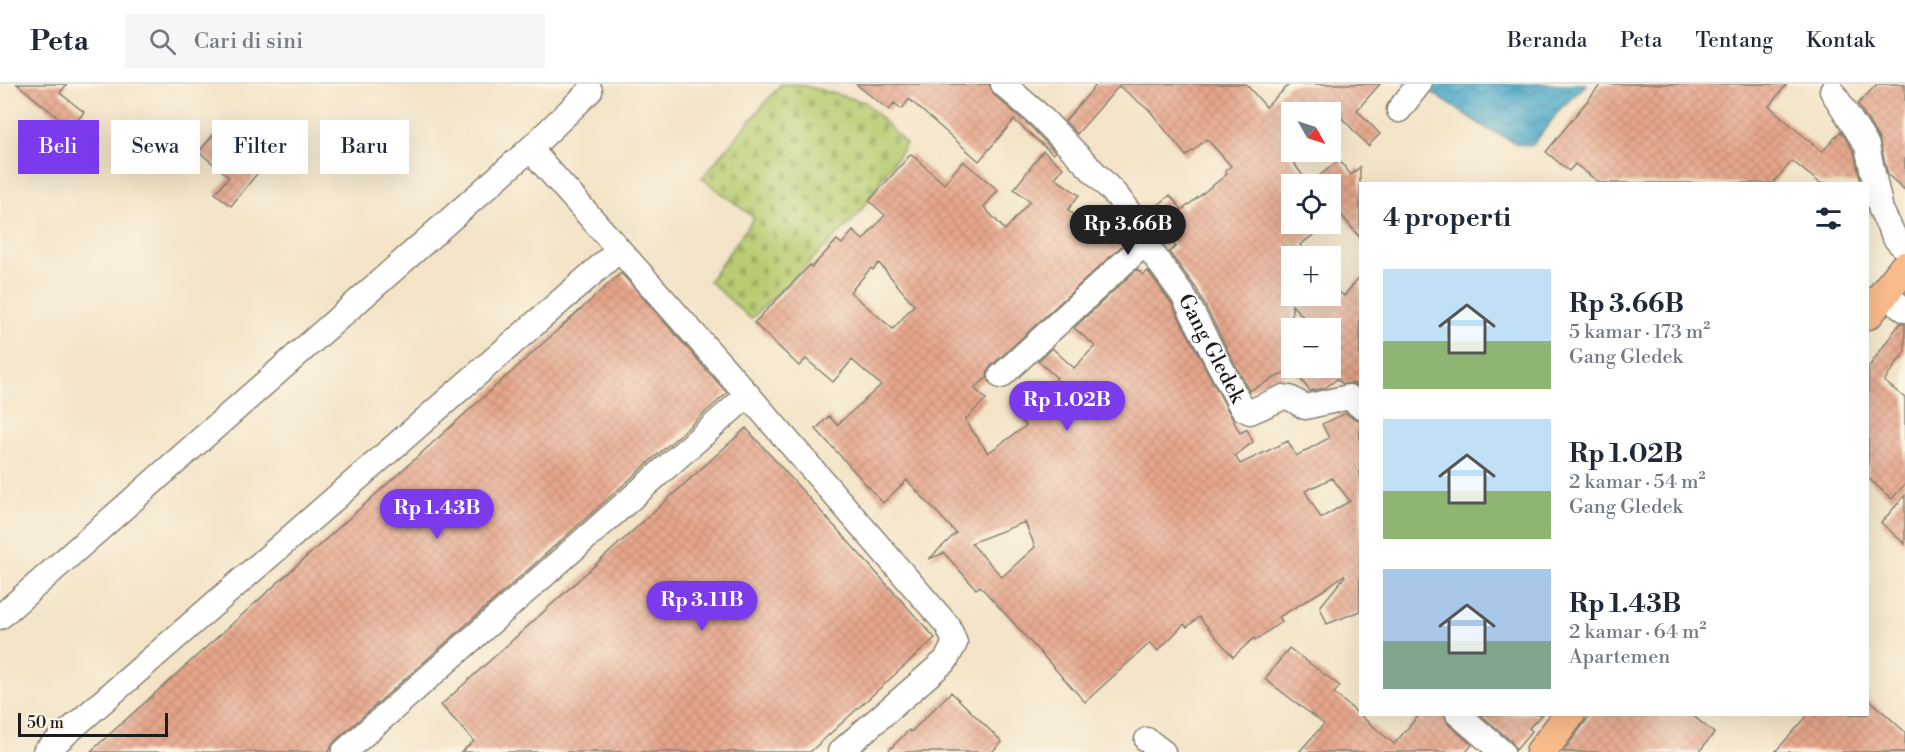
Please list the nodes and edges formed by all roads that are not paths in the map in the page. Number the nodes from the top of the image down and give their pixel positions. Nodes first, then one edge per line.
1 (1003, 84) edge
2 (1419, 84) edge
3 (590, 91) dead end
4 (1832, 91) dead end
5 (1399, 110) dead end
6 (530, 149) junction
7 (1145, 243) junction
8 (1905, 249) edge
9 (619, 250) junction
10 (1905, 267) edge
11 (1886, 306) edge
12 (1001, 376) dead end
13 (748, 395) junction
14 (1359, 405) edge
15 (0, 617) edge
16 (1460, 716) edge
17 (1568, 716) edge
18 (45, 752) edge
19 (344, 752) edge
20 (840, 752) edge
21 (1502, 752) edge
22 (1541, 752) edge

1 - 7 street, Gang Gledek
2 - 5 street
3 - 6 street
4 - 8 street
6 - 9 street
6 - 15 street
7 - 12 street
7 - 14 street, Gang Gledek
9 - 13 street
9 - 18 street
10 - 11 main road
13 - 19 street
13 - 20 street
16 - 21 street
17 - 22 main road

